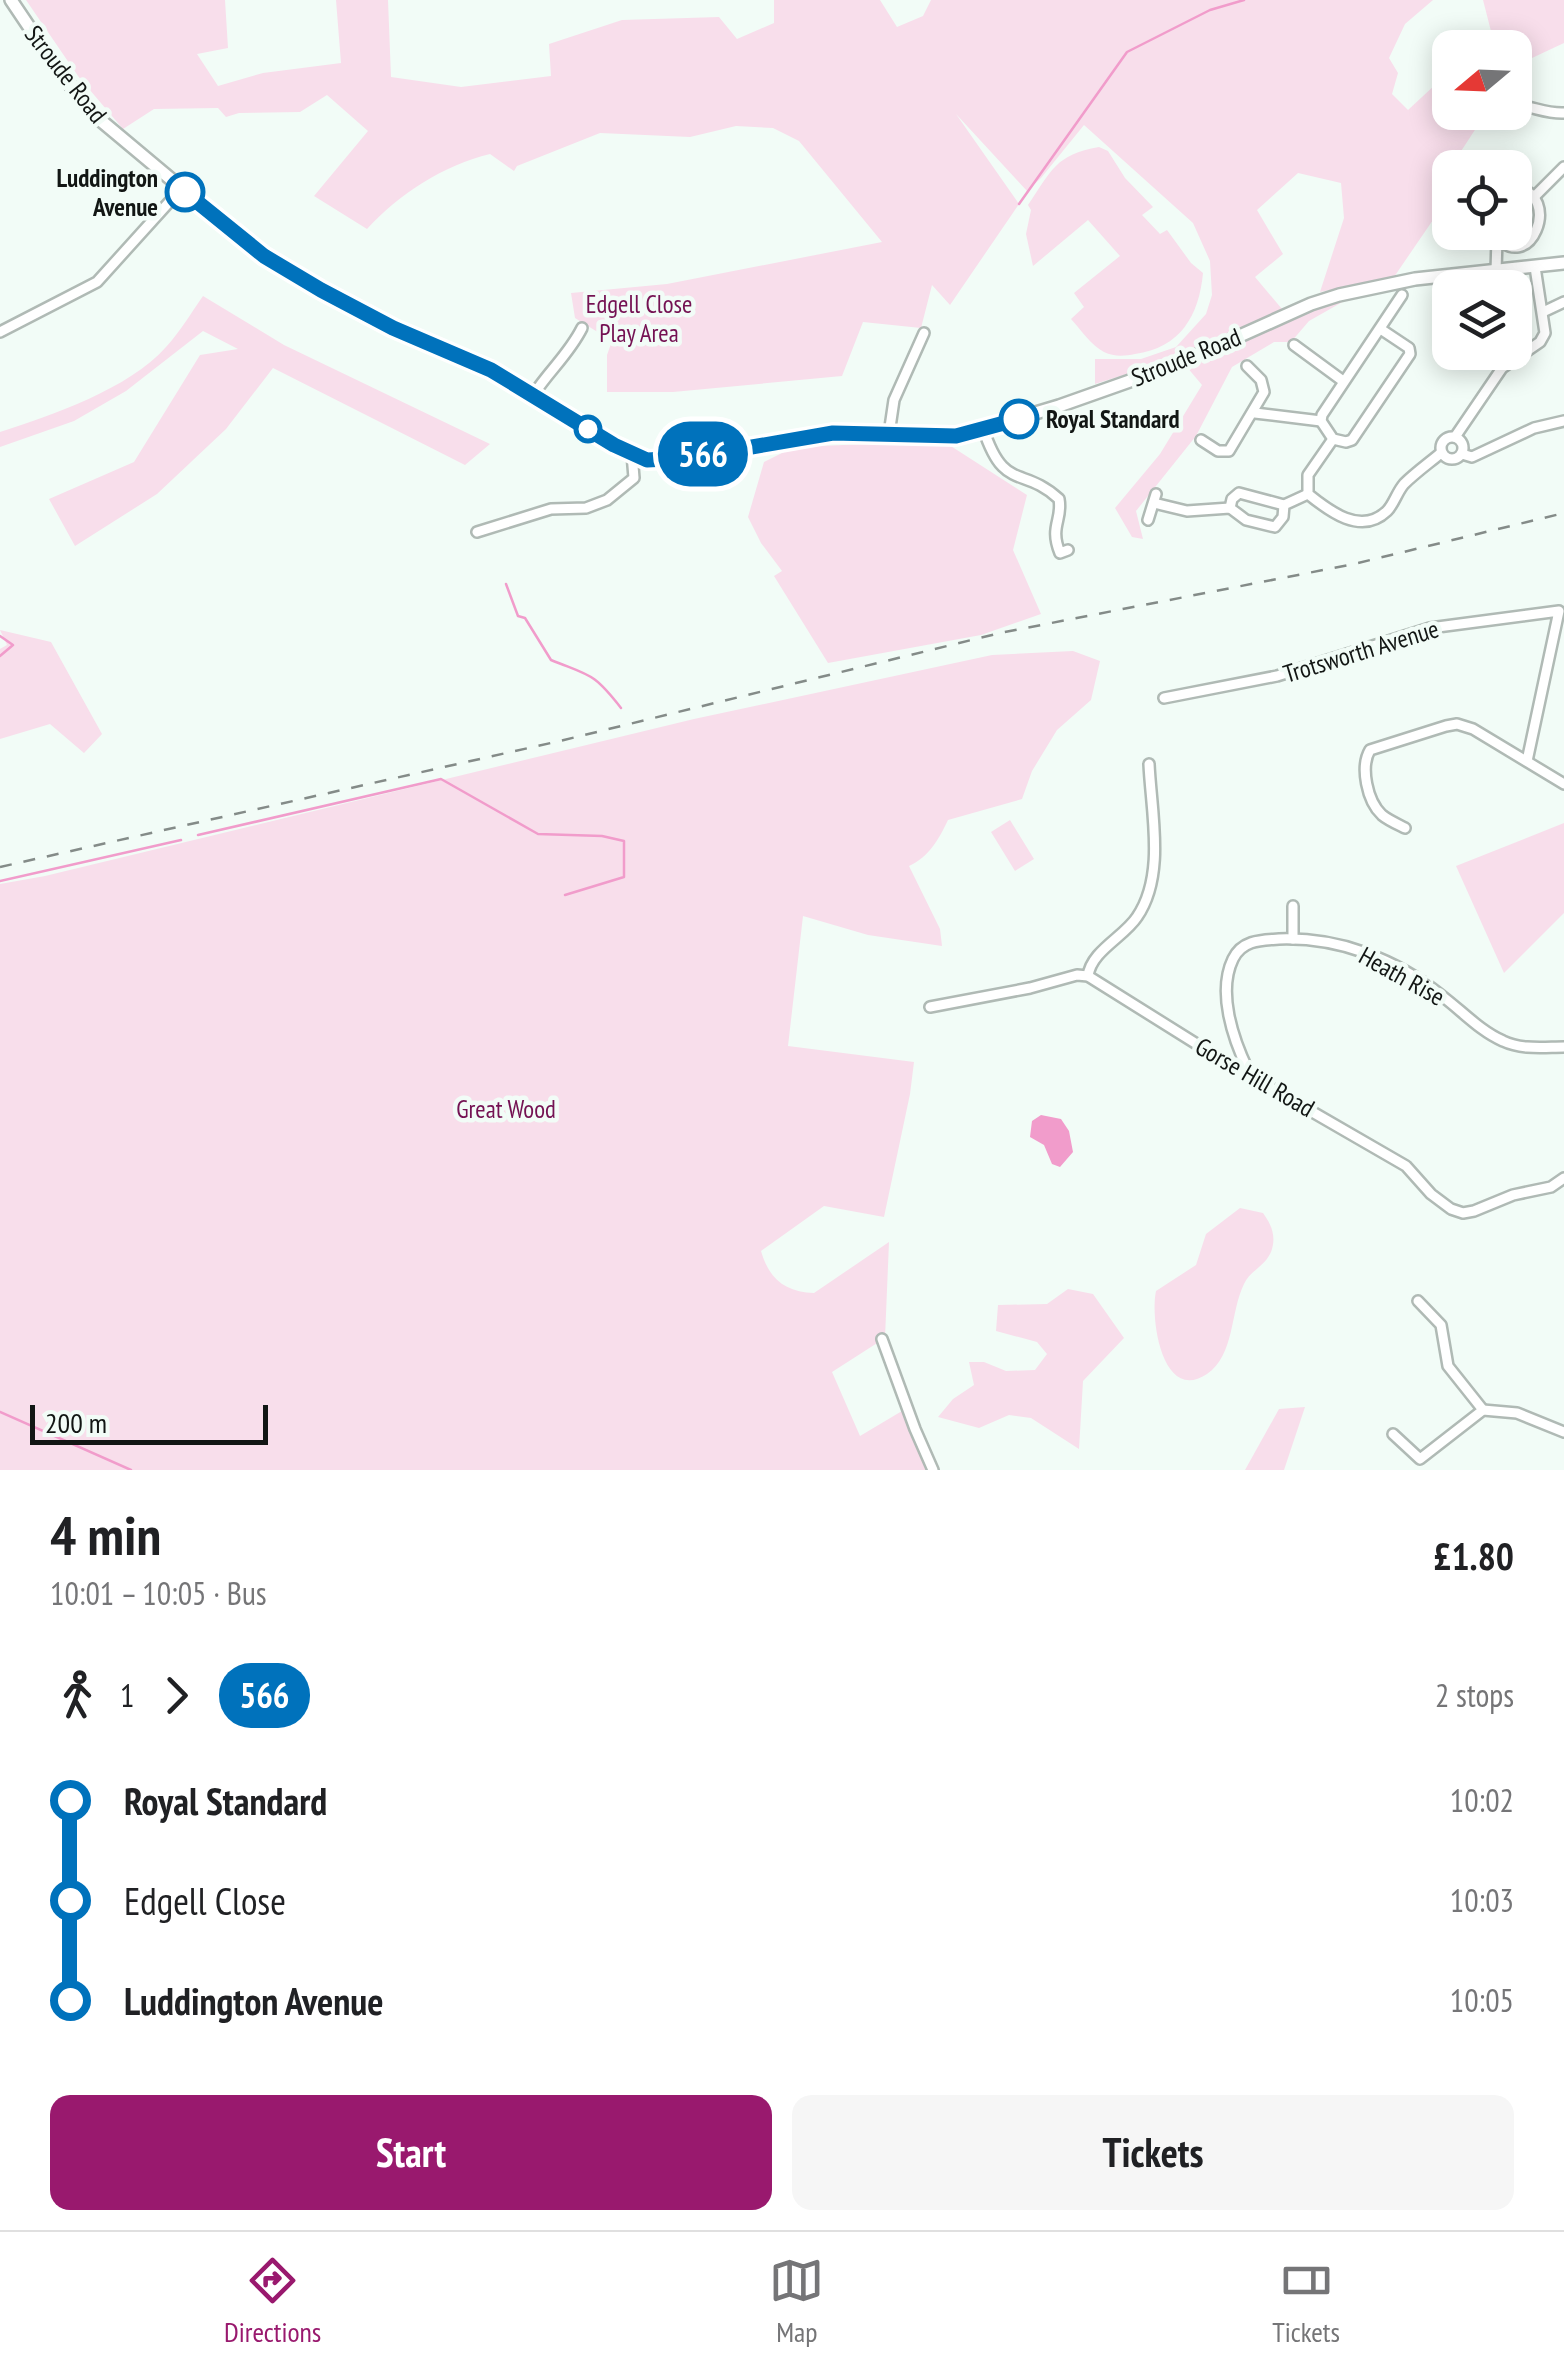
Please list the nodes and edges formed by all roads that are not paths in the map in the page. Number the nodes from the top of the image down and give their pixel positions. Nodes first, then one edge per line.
1 (10, 0) edge
2 (1532, 108) edge
3 (1564, 113) edge
4 (1564, 167) edge
5 (181, 189) junction
6 (1532, 194) edge
7 (1536, 195) junction
8 (1532, 243) edge
9 (1564, 263) edge
10 (1535, 267) junction
11 (1506, 270) edge
12 (1432, 278) edge
13 (1402, 295) dead end
14 (1564, 302) edge
15 (1543, 312) junction
16 (582, 328) dead end
17 (1382, 330) junction
18 (0, 332) edge
19 (924, 332) dead end
20 (1294, 346) dead end
21 (1247, 366) dead end
22 (1343, 382) junction
23 (534, 394) junction
24 (1254, 413) junction
25 (1321, 421) junction
26 (1564, 421) edge
27 (983, 428) junction
28 (890, 434) junction
29 (1333, 438) junction
30 (1455, 438) junction
31 (1201, 440) dead end
32 (1441, 453) junction
33 (632, 454) junction
34 (1462, 454) junction
35 (647, 460) junction
36 (636, 472) junction
37 (1308, 494) junction
38 (1284, 505) junction
39 (1230, 508) junction
40 (1148, 520) dead end
41 (477, 532) dead end
42 (1068, 550) dead end
43 (1561, 611) edge
44 (1164, 698) dead end
45 (1527, 761) junction
46 (1149, 764) dead end
47 (1564, 784) edge
48 (1404, 828) dead end
49 (1293, 906) dead end
50 (1293, 939) junction
51 (1088, 976) junction
52 (930, 1007) dead end
53 (1564, 1047) edge
54 (1249, 1072) junction
55 (1564, 1178) edge
56 (1418, 1302) dead end
57 (882, 1339) dead end
58 (1483, 1410) junction
59 (1564, 1432) edge
60 (1393, 1434) dead end
61 (933, 1470) edge

1 - 5 street, Stroude Road
2 - 3 street
4 - 7 street
5 - 18 street
5 - 23 street, Stroude Road
6 - 7 street
7 - 8 street
9 - 10 street, Stroude Road
10 - 11 street, Stroude Road
10 - 15 street
12 - 27 street, Stroude Road
13 - 17 street
14 - 15 street
15 - 30 street
16 - 23 street
17 - 22 street
17 - 29 street
19 - 28 street
20 - 22 street
21 - 24 street
22 - 25 street
23 - 33 street, Stroude Road
24 - 25 street
24 - 31 street
25 - 29 street
26 - 34 street
27 - 28 street, Stroude Road
27 - 42 street
28 - 35 street, Stroude Road
29 - 37 street
30 - 32 street
30 - 34 street
32 - 34 street
32 - 37 street
33 - 35 street, Stroude Road
33 - 36 street
35 - 36 street
36 - 41 street
37 - 38 street
38 - 39 street
38 - 39 street
39 - 40 street
43 - 44 street, Trotsworth Avenue
43 - 45 street, Trotsworth Avenue
45 - 47 street
45 - 48 street
46 - 51 street
49 - 50 street
50 - 53 street, Heath Rise
50 - 54 street, Heath Rise
51 - 52 street
51 - 54 street, Gorse Hill Road
54 - 55 street, Gorse Hill Road
56 - 58 street
57 - 61 street
58 - 59 street
58 - 60 street

